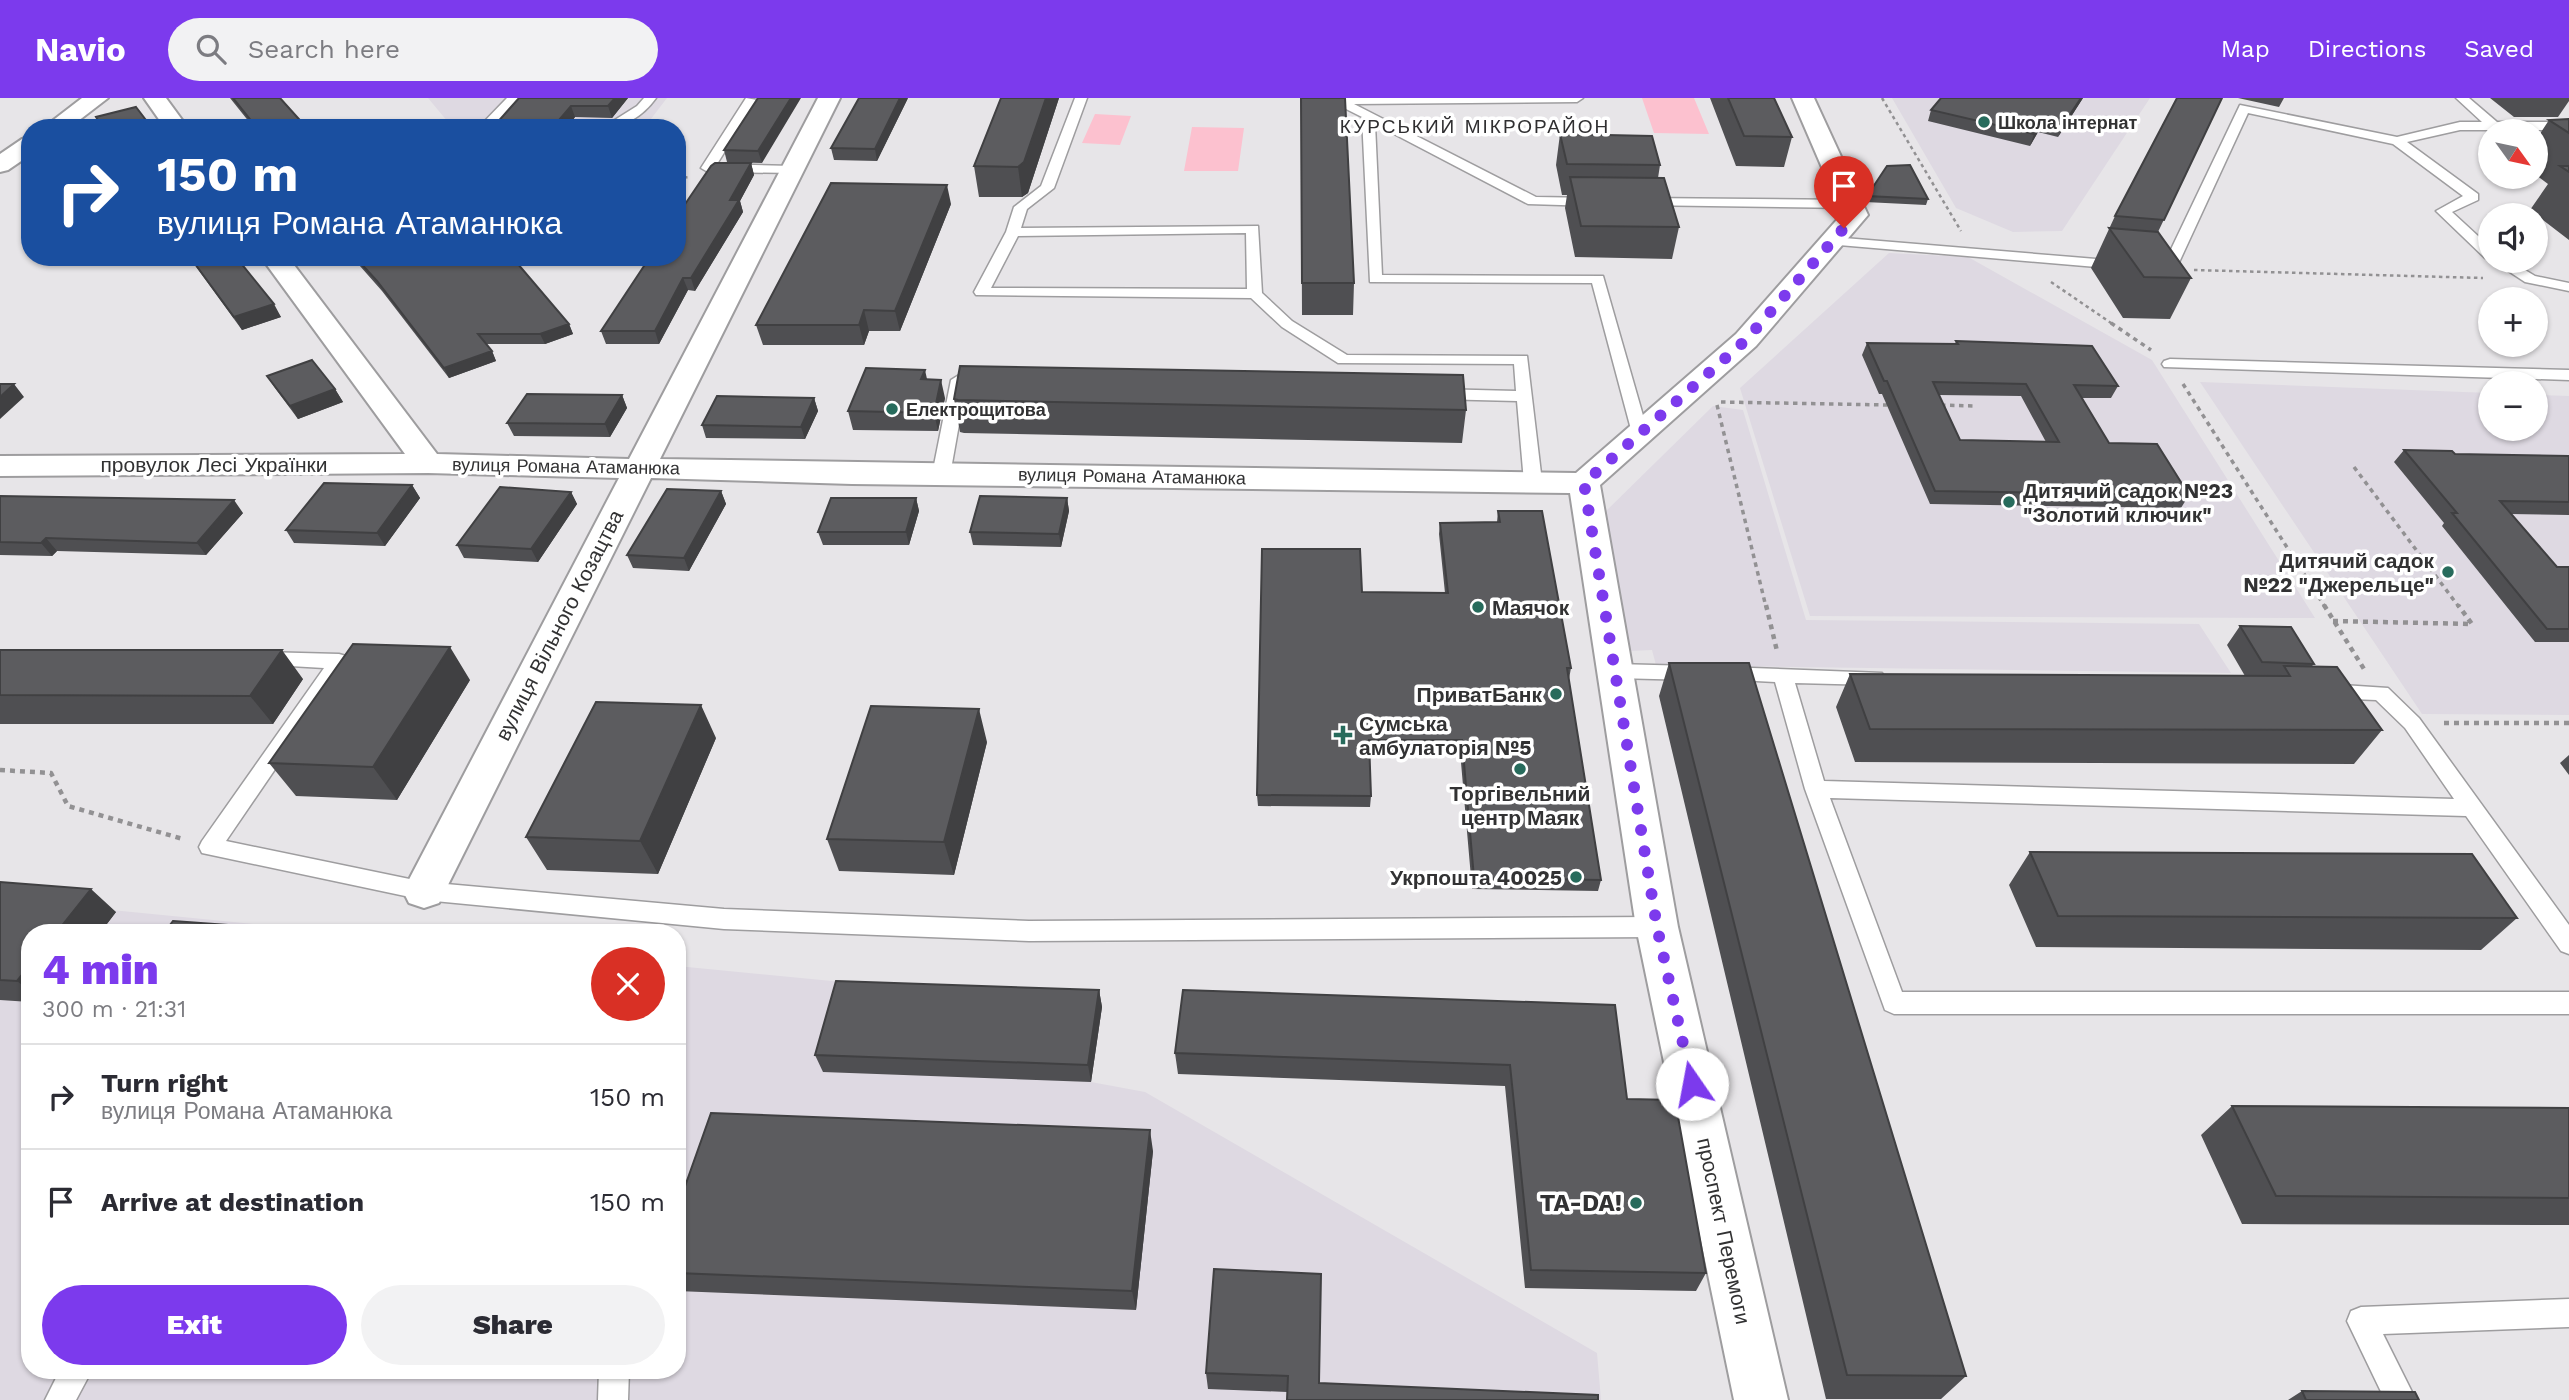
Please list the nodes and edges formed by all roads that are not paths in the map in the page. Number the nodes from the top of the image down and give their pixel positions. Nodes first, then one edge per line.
1 (97, 98) edge
2 (155, 98) edge
3 (514, 98) edge
4 (650, 98) edge
5 (829, 98) edge
6 (1081, 98) edge
7 (1577, 98) edge
8 (1803, 98) edge
9 (2462, 98) edge
10 (1336, 99) edge
11 (751, 100) dead end
12 (1368, 115) junction
13 (67, 119) edge
14 (170, 119) edge
15 (493, 119) edge
16 (624, 119) edge
17 (2486, 119) edge
18 (2478, 125) edge
19 (2548, 126) edge
20 (2569, 126) edge
21 (2397, 141) junction
22 (21, 150) edge
23 (0, 165) edge
24 (792, 170) junction
25 (1602, 202) edge
26 (1630, 202) edge
27 (1850, 204) junction
28 (1013, 232) junction
29 (1832, 241) junction
30 (2478, 244) edge
31 (281, 266) edge
32 (2520, 273) edge
33 (2569, 287) edge
34 (1255, 294) junction
35 (2170, 364) road end
36 (2569, 375) edge
37 (973, 381) edge
38 (1414, 393) edge
39 (1525, 396) junction
40 (1640, 433) junction
41 (428, 463) junction
42 (0, 466) edge
43 (638, 467) junction
44 (941, 475) junction
45 (1533, 482) junction
46 (1584, 483) junction
47 (244, 659) edge
48 (1615, 671) junction
49 (1783, 676) junction
50 (1891, 678) edge
51 (2312, 690) edge
52 (1816, 789) junction
53 (2472, 808) junction
54 (424, 891) junction
55 (1657, 927) junction
56 (2569, 944) edge
57 (2569, 1003) edge
58 (2569, 1313) edge
59 (72, 1379) edge
60 (614, 1379) edge
61 (60, 1400) edge
62 (613, 1400) edge
63 (1761, 1400) edge
64 (2400, 1400) edge

1 - 13 street
2 - 14 street
3 - 15 lane
4 - 16 lane
5 - 24 street, вулиця Вільного Козацтва
6 - 28 lane
7 - 10 lane
8 - 27 street
9 - 17 lane
10 - 12 lane
11 - 24 lane
12 - 25 lane
12 - 40 lane
18 - 21 lane
19 - 20 lane
21 - 29 lane
21 - 30 lane
22 - 23 street
24 - 43 street, вулиця Вільного Козацтва
26 - 27 lane
27 - 29 street
28 - 34 lane
28 - 34 lane
29 - 40 street
31 - 41 street, вулиця Романа Атаманюка
32 - 33 lane
34 - 39 lane
35 - 36 lane
37 - 44 lane
38 - 39 lane
39 - 45 lane
40 - 46 street
41 - 42 street, провулок Лесі Українки
41 - 43 street, вулиця Романа Атаманюка
43 - 44 street, вулиця Романа Атаманюка
43 - 54 street, вулиця Вільного Козацтва
44 - 45 street, вулиця Романа Атаманюка
45 - 46 street, вулиця Романа Атаманюка
46 - 48 street, проспект Перемоги
47 - 54 lane
48 - 49 lane
48 - 55 street, проспект Перемоги
49 - 50 lane
49 - 52 lane
51 - 53 lane
52 - 53 lane
52 - 57 lane
53 - 56 lane
54 - 55 lane
55 - 63 street, проспект Перемоги
58 - 64 lane
59 - 61 lane
60 - 62 lane

